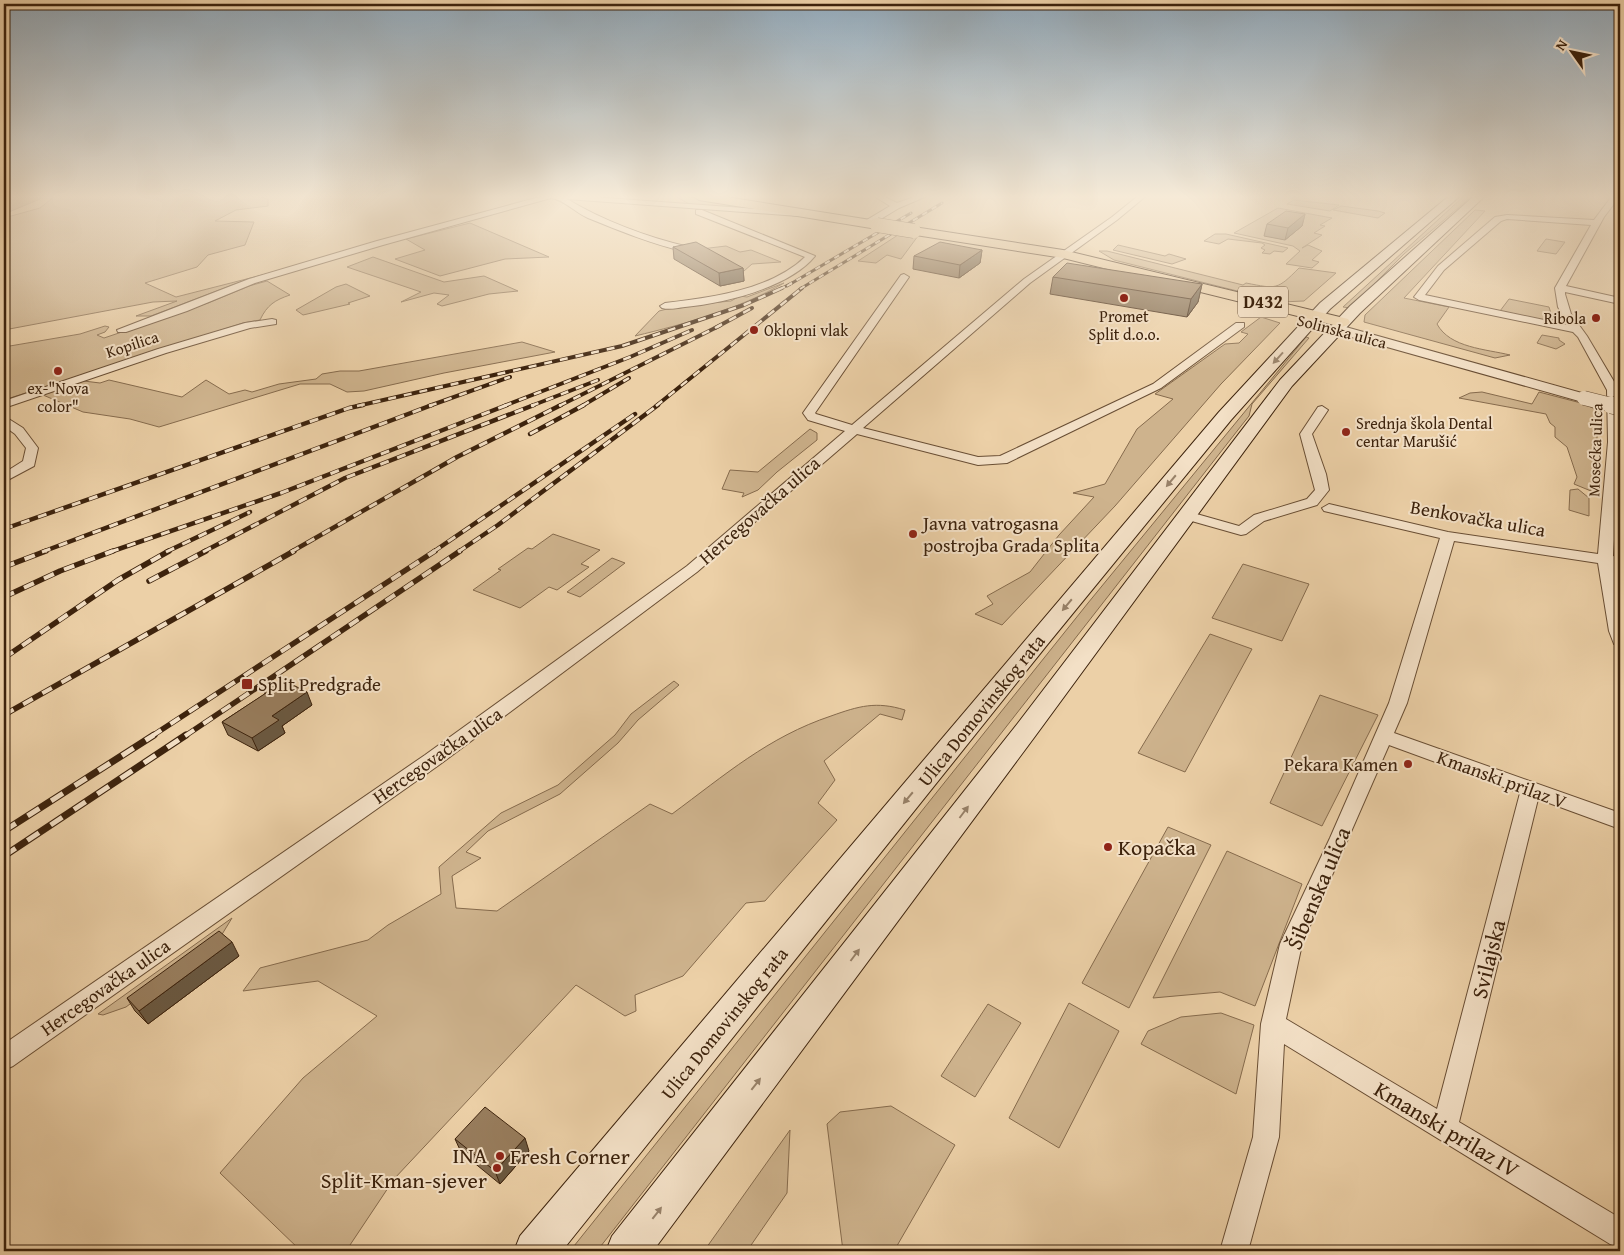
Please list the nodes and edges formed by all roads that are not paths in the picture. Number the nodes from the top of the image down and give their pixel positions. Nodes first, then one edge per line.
1 (341, 255) edge
2 (806, 255) edge
3 (1054, 255) edge
4 (1384, 255) edge
5 (1408, 255) edge
6 (1457, 255) edge
7 (1579, 255) edge
8 (1060, 256) junction
9 (904, 277) dead end
10 (1560, 288) junction
11 (1620, 301) edge
12 (665, 306) dead end
13 (272, 322) dead end
14 (1326, 322) junction
15 (121, 325) dead end
16 (1240, 325) dead end
17 (1576, 330) junction
18 (1584, 394) junction
19 (1620, 399) edge
20 (4, 405) edge
21 (1620, 407) edge
22 (1322, 410) dead end
23 (4, 420) edge
24 (853, 429) junction
25 (4, 478) edge
26 (1329, 508) dead end
27 (1186, 515) junction
28 (1448, 536) junction
29 (1605, 559) junction
30 (1620, 562) edge
31 (1620, 640) edge
32 (1383, 736) junction
33 (1531, 790) junction
34 (1620, 821) edge
35 (1273, 1024) junction
36 (4, 1058) edge
37 (1445, 1127) junction
38 (1620, 1234) edge
39 (535, 1251) edge
40 (627, 1251) edge
41 (1234, 1251) edge

1 - 15 street, Kopilica
2 - 12 street
3 - 8 main road, Solinska ulica / D432, bridge
4 - 14 main road, Ulica Domovinskog rata
5 - 14 main road, Ulica Domovinskog rata
6 - 17 street
7 - 10 street
8 - 14 main road, Solinska ulica / D432
8 - 24 street, Hercegovačka ulica
9 - 24 street
10 - 11 street
10 - 17 street, Mosećka ulica
13 - 20 street, Kopilica
14 - 18 street, Solinska ulica
14 - 27 main road, Ulica Domovinskog rata
14 -> 39 main road, Ulica Domovinskog rata
16 - 24 street
17 - 29 street, Mosećka ulica
18 - 19 street, Solinska ulica
18 - 21 street, Solinska ulica, bridge
22 - 27 street
23 - 25 street
24 - 36 street, Hercegovačka ulica
26 - 28 street, Benkovačka ulica
40 -> 27 main road, Ulica Domovinskog rata
28 - 29 street, Benkovačka ulica
28 - 32 street, Šibenska ulica
29 - 30 street, Benkovačka ulica
29 - 31 street, Mosećka ulica
32 - 33 street, Kmanski prilaz V
32 - 35 street, Šibenska ulica
33 - 34 street, Kmanski prilaz V
33 - 37 street, Svilajska
35 - 37 street, Kmanski prilaz IV
35 - 41 street, Šibenska ulica
37 - 38 street, Kmanski prilaz IV

